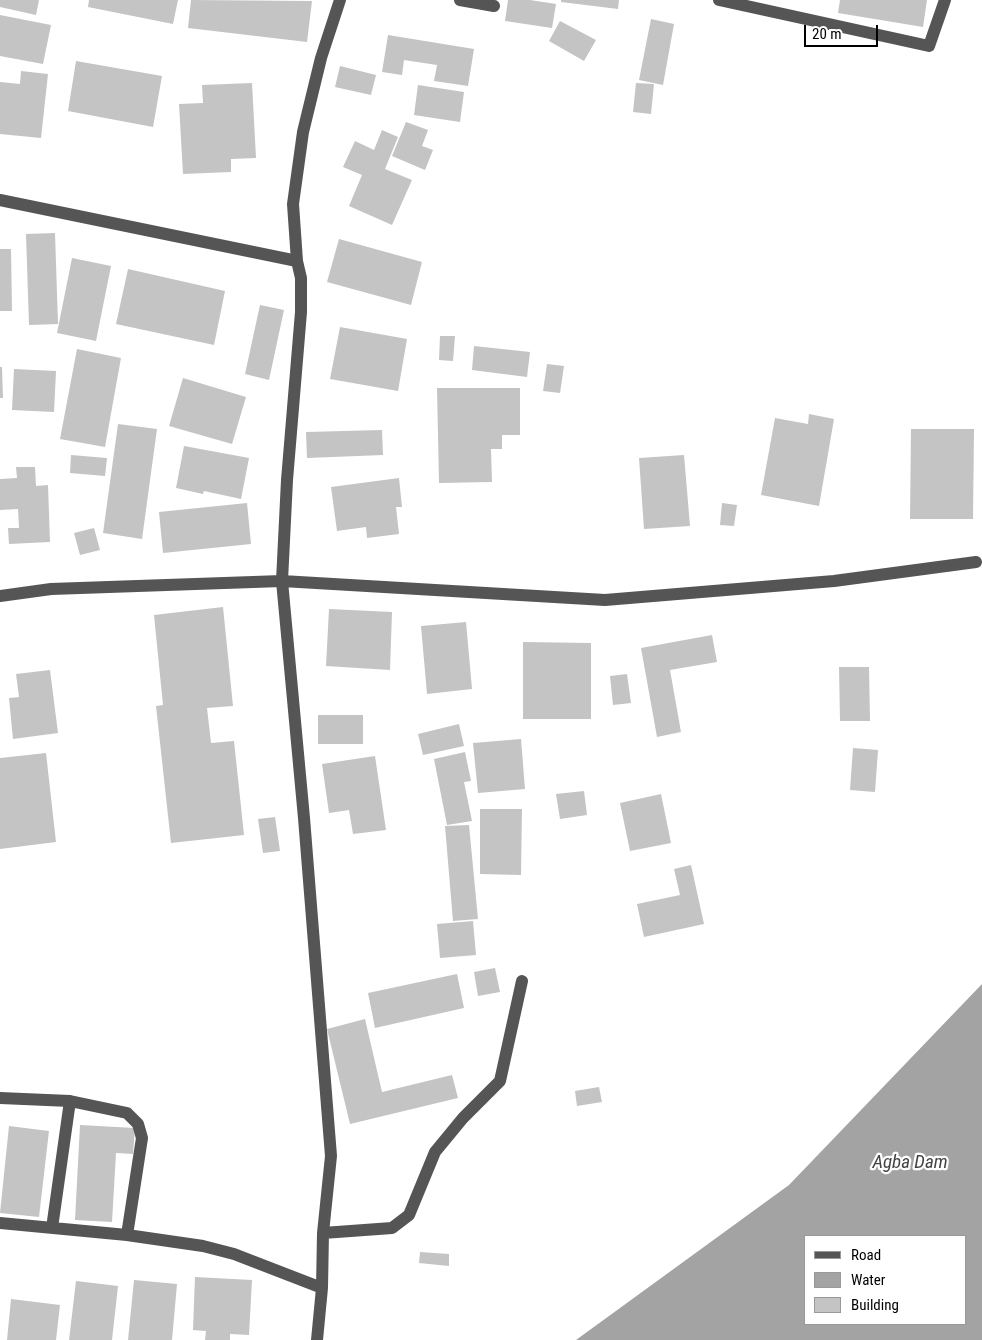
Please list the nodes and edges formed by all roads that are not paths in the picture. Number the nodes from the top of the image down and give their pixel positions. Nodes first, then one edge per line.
1 (340, 0) edge
2 (460, 0) edge
3 (719, 0) edge
4 (945, 0) edge
5 (494, 6) dead end
6 (0, 200) edge
7 (297, 261) junction
8 (976, 562) dead end
9 (282, 581) junction
10 (0, 596) edge
11 (522, 981) dead end
12 (0, 1098) edge
13 (70, 1101) junction
14 (0, 1223) edge
15 (52, 1228) junction
16 (323, 1233) junction
17 (127, 1235) junction
18 (322, 1288) junction
19 (317, 1340) edge

1 - 7 street
2 - 5 street
3 - 4 street
6 - 7 street
7 - 9 street
8 - 9 street
9 - 10 street
9 - 16 street
11 - 16 street
12 - 13 street
13 - 15 street
13 - 17 street
14 - 15 street
15 - 17 street
16 - 18 street
17 - 18 street
18 - 19 street

